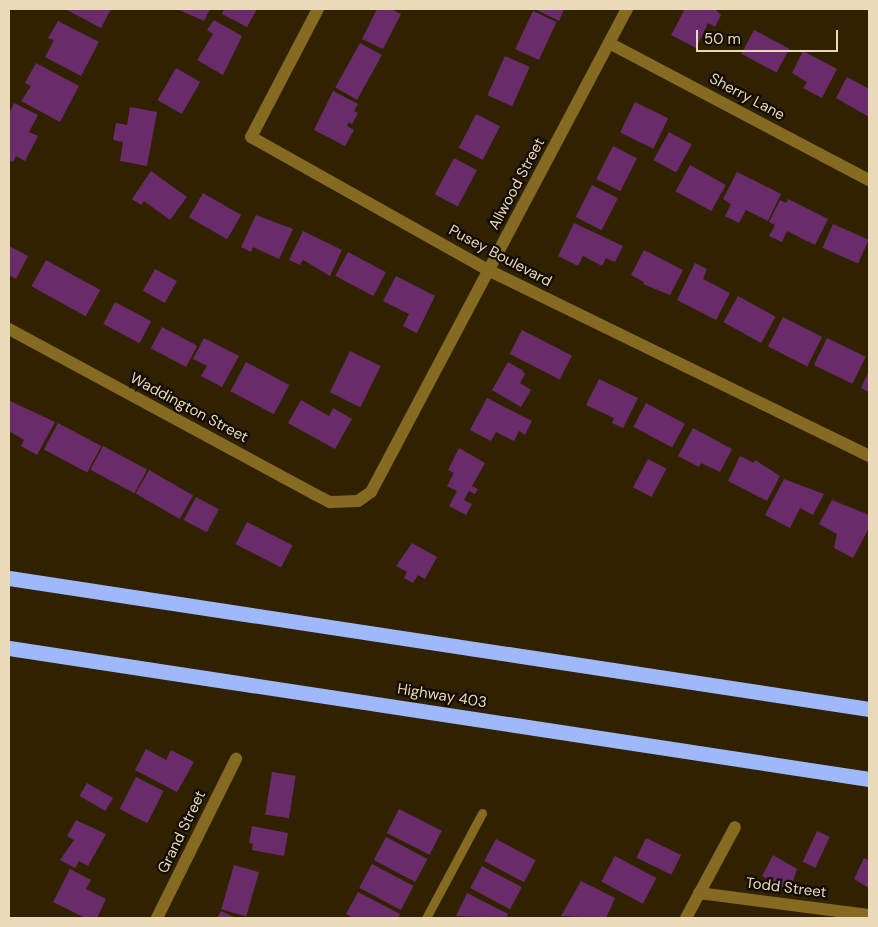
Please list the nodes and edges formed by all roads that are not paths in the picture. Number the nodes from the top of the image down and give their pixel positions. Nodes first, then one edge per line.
1 (318, 9) edge
2 (627, 9) edge
3 (609, 43) junction
4 (869, 180) edge
5 (490, 271) junction
6 (9, 329) edge
7 (869, 456) edge
8 (358, 501) joint
9 (9, 578) edge
10 (9, 648) edge
11 (869, 709) edge
12 (236, 759) dead end
13 (869, 779) edge
14 (482, 813) dead end
15 (736, 827) dead end
16 (699, 893) junction
17 (869, 915) edge
18 (157, 918) edge
19 (426, 918) edge
20 (686, 918) edge

1 - 5 street, Pusey Boulevard
2 - 3 street, Allwood Street
3 - 4 street, Sherry Lane
3 - 5 street, Allwood Street
5 - 7 street, Pusey Boulevard
5 - 8 street, Allwood Street
6 - 8 street, Waddington Street
9 - 11 highway
10 - 13 highway, Highway 403
12 - 18 street, Grand Street
14 - 19 lane
15 - 16 street
16 - 17 street, Todd Street
16 - 20 street

